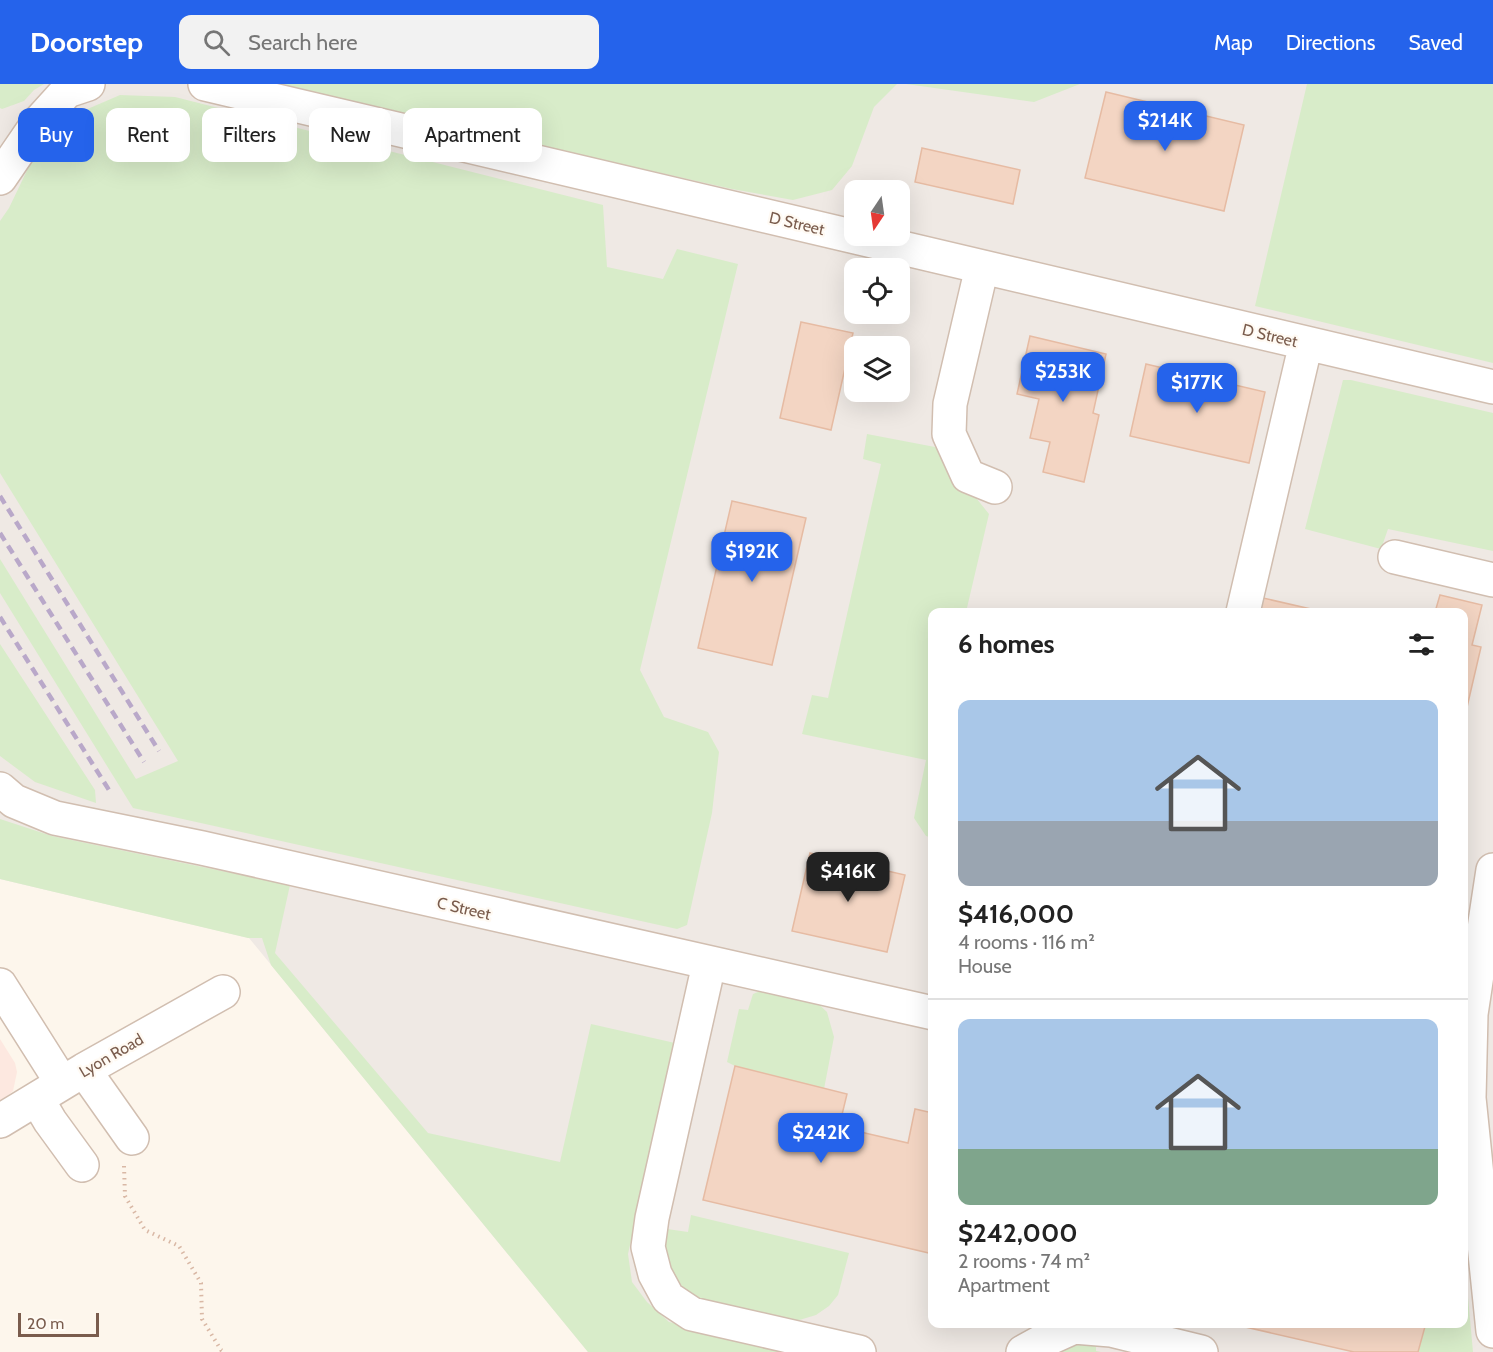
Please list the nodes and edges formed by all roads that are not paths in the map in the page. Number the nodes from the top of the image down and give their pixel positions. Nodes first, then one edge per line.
1 (88, 84) edge
2 (205, 84) edge
3 (0, 178) edge
4 (982, 267) junction
5 (1306, 343) junction
6 (1493, 387) edge
7 (995, 487) dead end
8 (1395, 557) dead end
9 (1493, 580) edge
10 (1244, 608) edge
11 (0, 789) edge
12 (1493, 870) edge
13 (709, 964) junction
14 (0, 985) edge
15 (223, 992) dead end
16 (928, 1012) edge
17 (61, 1084) junction
18 (0, 1121) edge
19 (1477, 1131) edge
20 (128, 1151) road end
21 (82, 1165) dead end
22 (1072, 1328) edge
23 (1087, 1328) edge
24 (1493, 1331) edge
25 (859, 1352) edge
26 (1023, 1352) edge
27 (1201, 1352) edge

1 - 3 street
2 - 4 street, D Street
4 - 5 street, D Street
4 - 7 street
5 - 6 street, D Street
5 - 10 street
8 - 9 street
11 - 13 street, C Street
12 - 19 street
13 - 16 street, C Street
13 - 25 street
14 - 17 street
15 - 17 street, Lyon Road
17 - 18 street, Lyon Road
17 - 20 street
17 - 21 street
19 - 24 street
22 - 26 street
23 - 27 street

